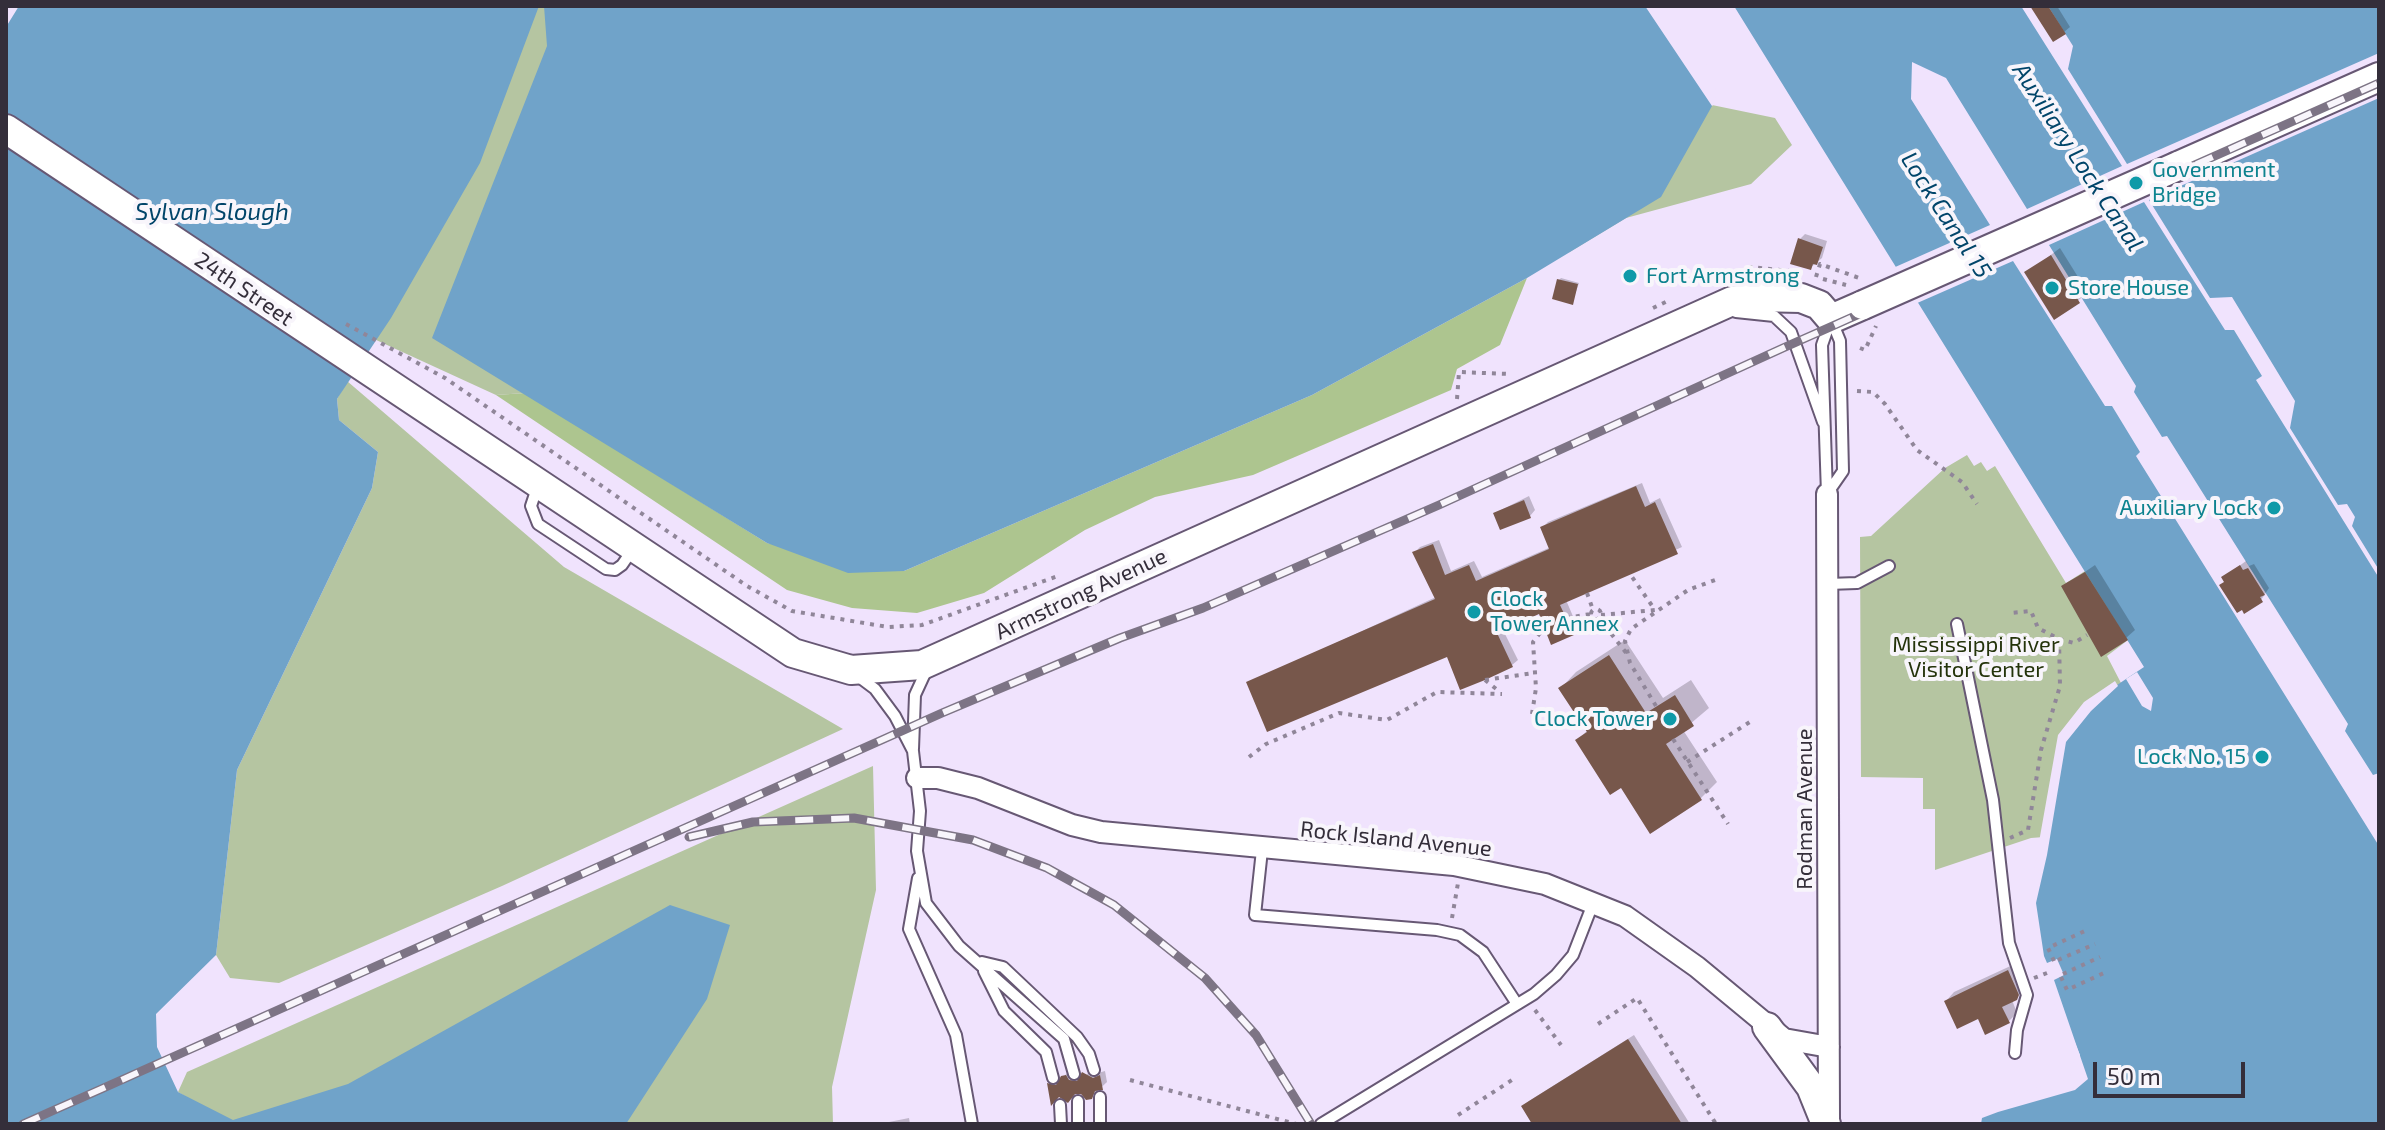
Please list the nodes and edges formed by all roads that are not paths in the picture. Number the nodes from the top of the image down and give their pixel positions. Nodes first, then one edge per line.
1 (2379, 77) edge
2 (6, 129) edge
3 (1706, 312) junction
4 (1831, 319) junction
5 (363, 369) joint
6 (1823, 422) junction
7 (1827, 494) junction
8 (1889, 566) dead end
9 (1828, 584) junction
10 (1957, 624) dead end
11 (932, 661) junction
12 (851, 670) junction
13 (913, 751) junction
14 (917, 778) junction
15 (1262, 850) junction
16 (919, 872) junction
17 (1594, 901) junction
18 (980, 962) junction
19 (1517, 1004) junction
20 (1767, 1027) junction
21 (1829, 1047) junction
22 (2015, 1053) dead end
23 (1094, 1070) dead end
24 (1074, 1074) dead end
25 (1053, 1078) dead end
26 (1100, 1097) dead end
27 (1078, 1101) dead end
28 (1060, 1105) dead end
29 (972, 1124) edge
30 (1061, 1124) edge
31 (1078, 1124) edge
32 (1100, 1124) edge
33 (1321, 1124) edge
34 (1828, 1124) edge

1 - 4 street, bridge
2 - 5 street, 24th Street
3 - 4 street, Armstrong Avenue
3 - 6 lane, Rodman Avenue
3 - 11 street, Armstrong Avenue
4 - 6 lane, Rodman Avenue
4 - 7 lane, Rodman Avenue
5 - 12 street, Armstrong Avenue
6 - 7 lane, Rodman Avenue
7 - 9 street, Rodman Avenue
8 - 9 lane
9 - 21 street, Rodman Avenue
10 - 22 lane
11 - 12 street, Armstrong Avenue
11 - 13 lane
12 - 13 lane
13 - 14 lane
14 - 15 street, Rock Island Avenue
14 - 16 lane
15 - 17 street, Rock Island Avenue
15 - 19 lane
16 - 18 lane
16 - 29 lane
17 - 19 lane
17 - 20 street, Rock Island Avenue
18 - 23 lane
18 - 24 lane
18 - 25 lane
19 - 33 lane
20 - 21 street, Rock Island Avenue
20 - 34 street
21 - 34 street, Rodman Avenue
26 - 32 lane
27 - 31 lane
28 - 30 lane

